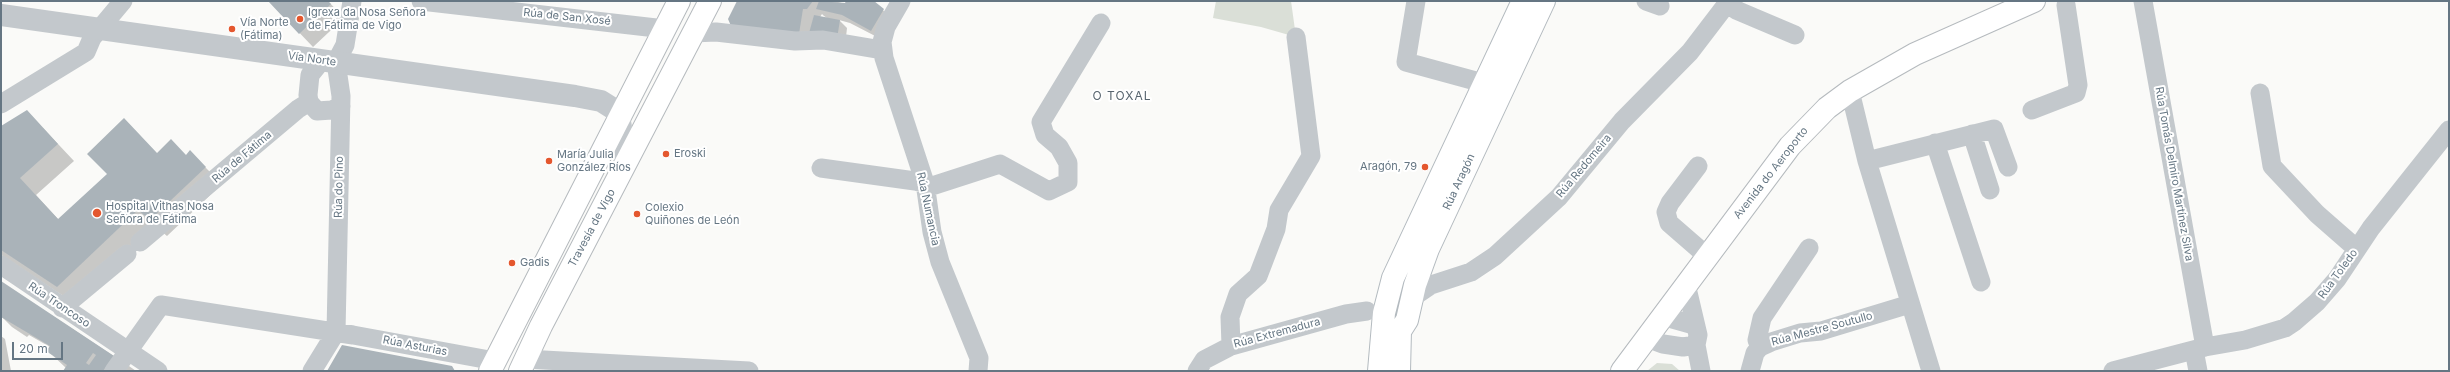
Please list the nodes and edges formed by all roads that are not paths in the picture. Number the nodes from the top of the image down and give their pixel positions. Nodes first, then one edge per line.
1 (123, 1) edge
2 (352, 1) edge
3 (421, 1) edge
4 (679, 1) edge
5 (710, 1) edge
6 (901, 1) edge
7 (1416, 1) edge
8 (1523, 1) edge
9 (1544, 1) edge
10 (1730, 1) edge
11 (2034, 1) edge
12 (2143, 1) edge
13 (2066, 5) dead end
14 (1, 15) edge
15 (1101, 23) dead end
16 (99, 29) junction
17 (665, 29) junction
18 (693, 33) junction
19 (1796, 35) dead end
20 (1296, 37) dead end
21 (882, 50) junction
22 (329, 61) junction
23 (1484, 83) junction
24 (1850, 91) junction
25 (2260, 93) dead end
26 (309, 102) junction
27 (1, 104) edge
28 (341, 106) junction
29 (2032, 110) dead end
30 (620, 113) junction
31 (2449, 130) edge
32 (1972, 134) junction
33 (1935, 143) junction
34 (1867, 161) junction
35 (626, 166) junction
36 (1698, 166) dead end
37 (2008, 167) dead end
38 (821, 168) dead end
39 (925, 184) junction
40 (1990, 190) dead end
41 (1809, 248) dead end
42 (2357, 249) junction
43 (1707, 256) junction
44 (1, 265) edge
45 (1981, 282) dead end
46 (1686, 284) junction
47 (1412, 298) junction
48 (1910, 304) junction
49 (62, 308) junction
50 (1375, 312) junction
51 (1662, 316) junction
52 (1694, 325) junction
53 (1400, 331) junction
54 (336, 332) junction
55 (1647, 338) junction
56 (1696, 345) junction
57 (1231, 346) junction
58 (1760, 347) junction
59 (2200, 349) junction
60 (129, 351) junction
61 (522, 365) edge
62 (492, 366) edge
63 (2144, 367) edge
64 (114, 371) edge
65 (158, 371) edge
66 (312, 371) edge
67 (749, 371) edge
68 (978, 371) edge
69 (1197, 371) edge
70 (1379, 371) edge
71 (1399, 371) edge
72 (1622, 371) edge
73 (1700, 371) edge
74 (1750, 371) edge
75 (1931, 371) edge
76 (2113, 371) edge
77 (2198, 371) edge

1 - 16 street
2 - 22 street
3 - 17 street, Rúa de San Xosé
4 - 17 main road
5 - 18 main road, Travesía de Vigo
6 - 21 street, Rúa Numancia
7 - 23 street
8 - 23 main road, Rúa Aragón
9 - 47 main road, Rúa Aragón
10 - 19 street
10 - 47 street, Rúa Redomeira
11 - 24 main road, Avenida do Aeroporto
12 - 59 street, Rúa Tomás Delmiro Martínez Silva
13 - 29 street
14 - 16 street, Vía Norte
15 - 39 street
16 - 22 street, Vía Norte
16 - 27 street
17 - 30 main road
18 - 21 street
18 - 35 main road, Travesía de Vigo
20 - 57 street
21 - 39 street, Rúa Numancia
22 - 26 street
22 - 28 street, Rúa do Pino
22 - 30 street, Vía Norte
23 - 50 main road, Rúa Aragón
24 - 34 street
24 - 43 main road, Avenida do Aeroporto
25 - 42 street
26 - 28 street
26 - 49 street, Rúa de Fátima
28 - 54 street, Rúa do Pino
30 - 35 street
30 - 62 main road
31 - 42 street, Rúa Toledo
32 - 33 street
32 - 37 street
32 - 40 street
33 - 34 street
33 - 45 street
34 - 48 street
35 - 61 main road, Travesía de Vigo
36 - 43 street
38 - 39 street
39 - 68 street, Rúa Numancia
41 - 58 street
42 - 59 street, Rúa Toledo
43 - 46 main road, Avenida do Aeroporto
44 - 49 street, Rúa Troncoso
46 - 51 main road, Avenida do Aeroporto
46 - 52 street
47 - 53 main road, Rúa Aragón
48 - 58 street, Rúa Mestre Soutullo
48 - 75 street
49 - 60 street, Rúa Troncoso
50 - 53 main road
50 - 57 street, Rúa Extremadura
50 - 70 main road, Rúa Aragón
51 - 52 street
51 - 55 main road, Avenida do Aeroporto
52 - 56 street
53 - 71 main road, Rúa Aragón
54 - 60 street, Rúa Asturias
54 - 62 street, Rúa Asturias
54 - 66 street
55 - 56 street
55 - 72 main road, Avenida do Aeroporto
56 - 73 street
57 - 69 street, Rúa Extremadura
58 - 74 street, Rúa Mestre Soutullo
59 - 63 street, Rúa Toledo
59 - 77 street, Rúa Tomás Delmiro Martínez Silva
60 - 64 street
60 - 65 street, Rúa Troncoso
61 - 67 street
63 - 76 street, Rúa Toledo

